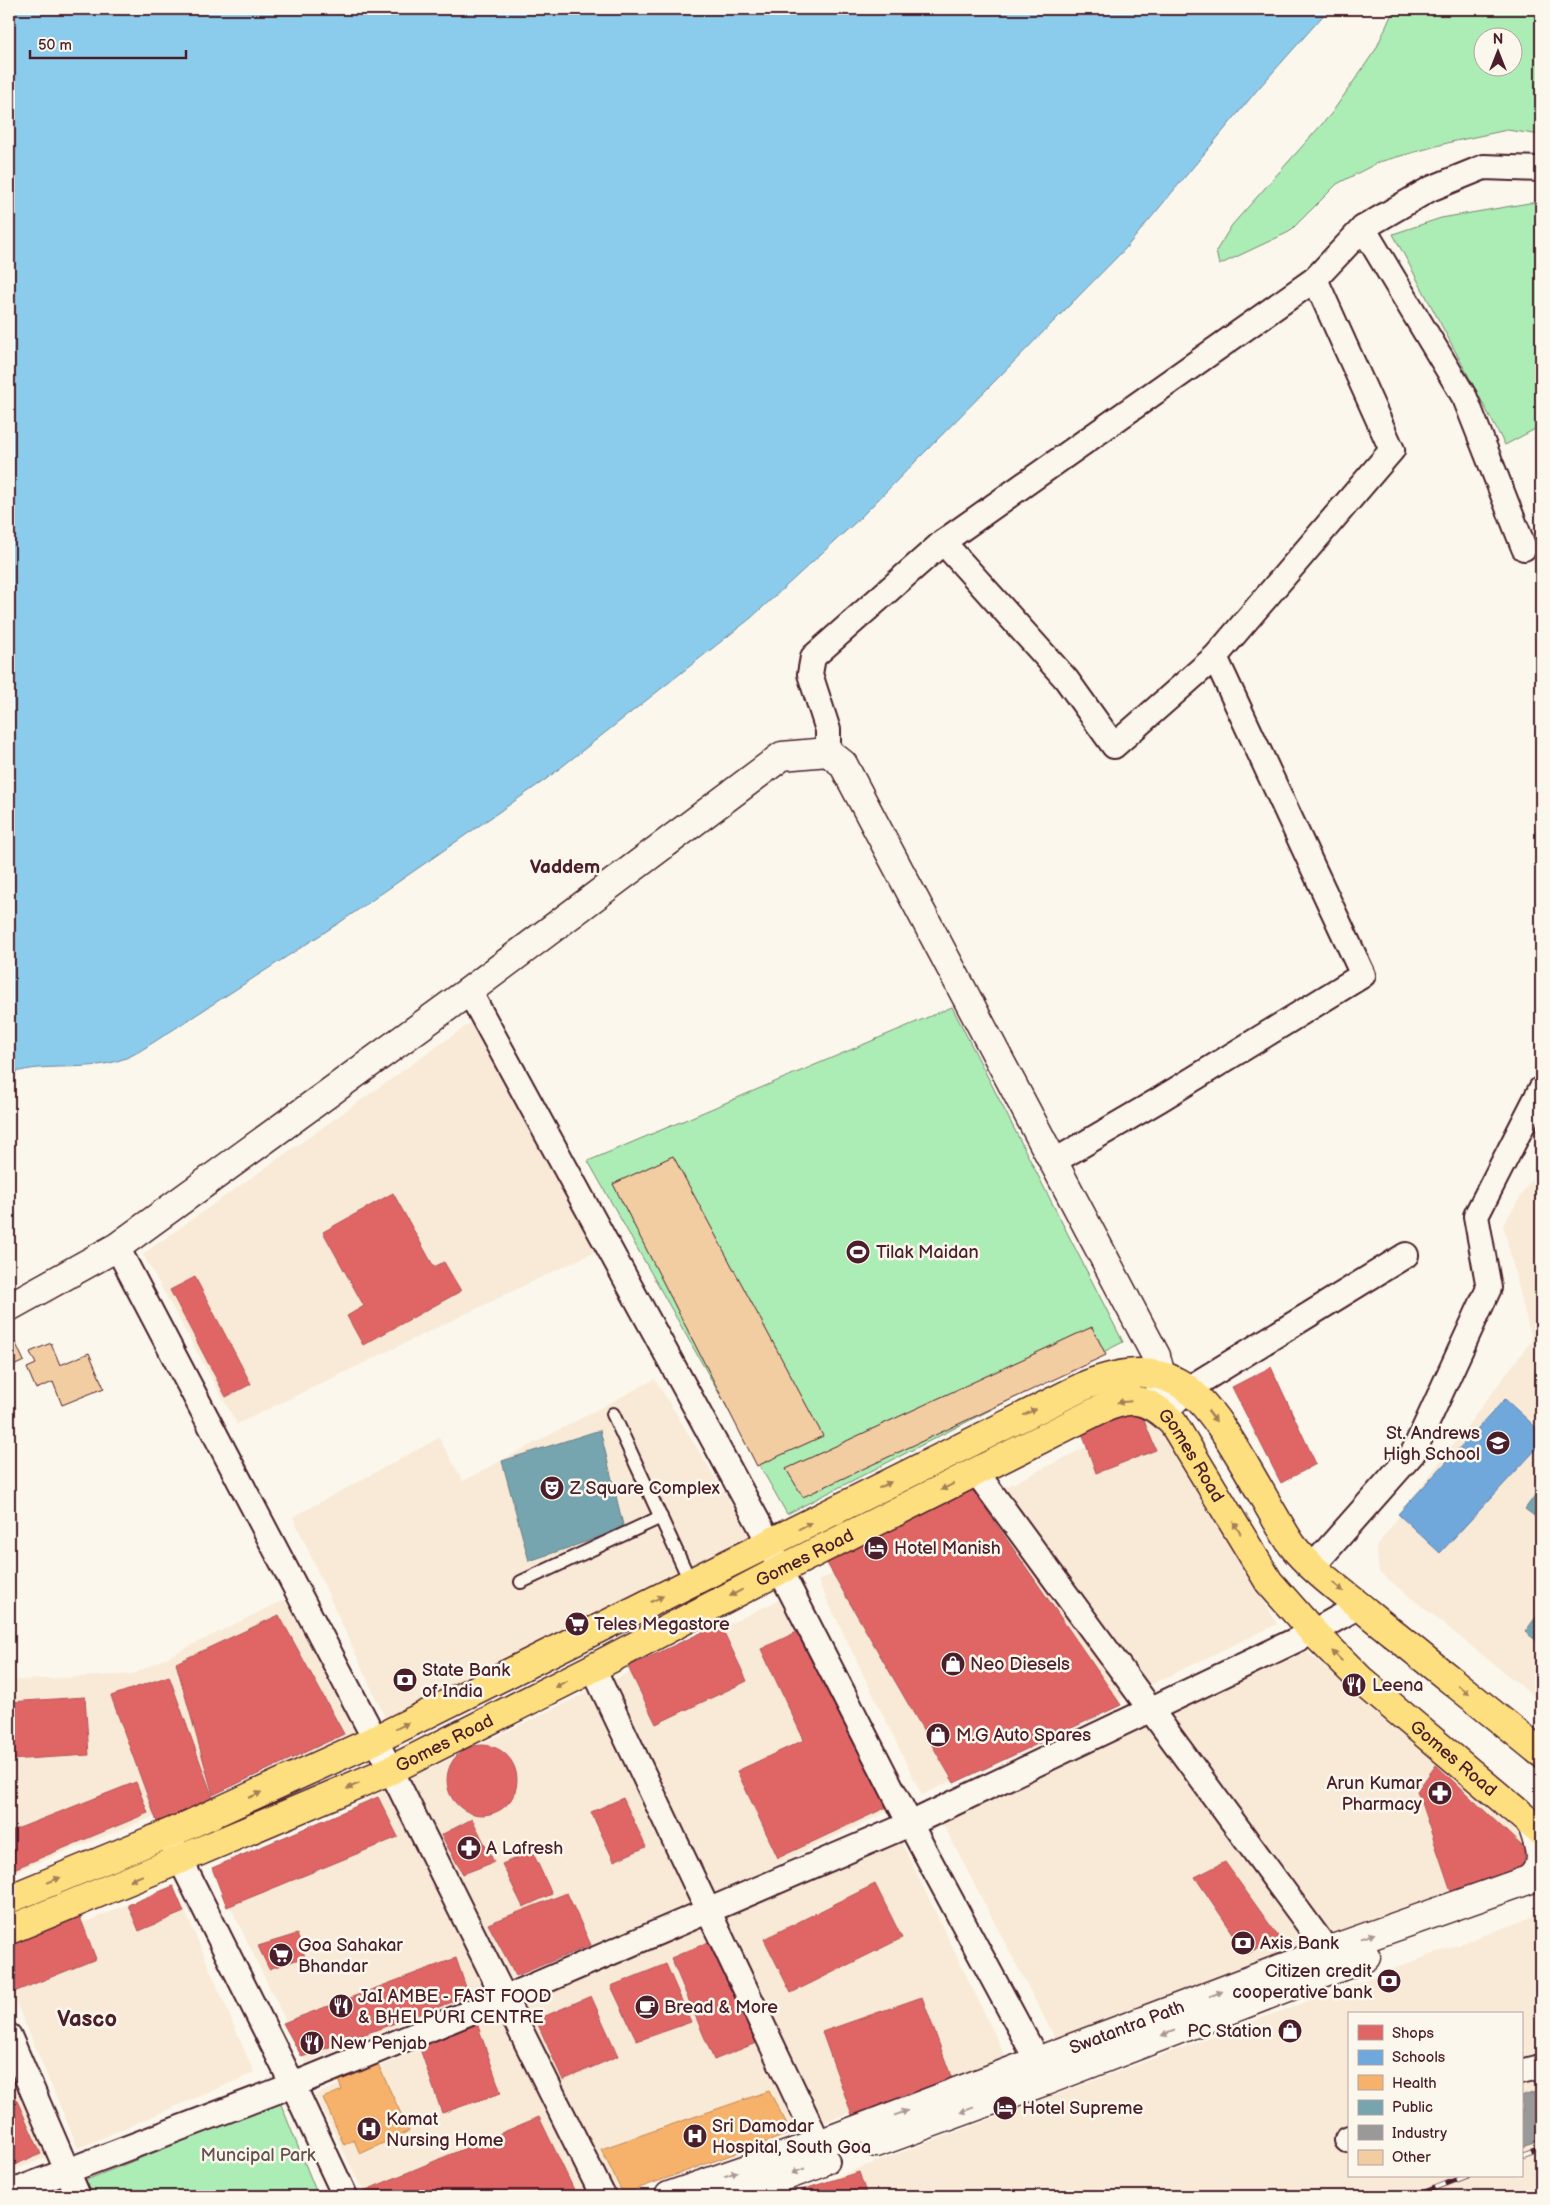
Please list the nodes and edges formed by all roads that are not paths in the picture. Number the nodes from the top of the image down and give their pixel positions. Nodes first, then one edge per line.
1 (1541, 169) edge
2 (1363, 228) junction
3 (1315, 279) junction
4 (943, 542) junction
5 (1524, 548) dead end
6 (1215, 657) junction
7 (828, 752) junction
8 (469, 991) junction
9 (1541, 1089) edge
10 (1052, 1162) junction
11 (117, 1247) junction
12 (1406, 1255) dead end
13 (9, 1307) edge
14 (1161, 1376) junction
15 (1188, 1389) junction
16 (1161, 1411) junction
17 (613, 1414) dead end
18 (977, 1472) junction
19 (661, 1516) junction
20 (770, 1544) junction
21 (1313, 1566) junction
22 (780, 1570) junction
23 (521, 1582) dead end
24 (691, 1583) junction
25 (1359, 1606) junction
26 (1313, 1632) junction
27 (593, 1668) junction
28 (1149, 1709) junction
29 (375, 1740) junction
30 (1541, 1754) edge
31 (391, 1770) junction
32 (910, 1824) junction
33 (1537, 1829) edge
34 (168, 1834) junction
35 (181, 1860) junction
36 (1541, 1892) edge
37 (9, 1899) edge
38 (709, 1910) junction
39 (9, 1930) edge
40 (1333, 1959) junction
41 (505, 1998) junction
42 (9, 2036) edge
43 (1541, 2067) edge
44 (1043, 2071) junction
45 (1522, 2072) edge
46 (293, 2085) junction
47 (823, 2152) junction
48 (68, 2170) junction
49 (9, 2193) edge
50 (78, 2196) edge
51 (345, 2196) edge
52 (603, 2196) edge
53 (669, 2196) edge
54 (730, 2196) edge

1 - 2 street
2 - 3 street
2 - 5 street
3 - 4 street
3 - 6 street
4 - 6 street
4 - 7 street
6 - 10 street
7 - 8 street
7 - 10 street
8 - 11 street
8 - 20 street
9 - 21 street
10 - 14 street
11 - 13 street
11 - 29 street
12 - 15 street
14 - 15 main road, Gomes Road
14 - 16 street
20 -> 14 main road, Gomes Road
15 - 16 street
15 -> 21 main road, Gomes Road
16 -> 18 main road, Gomes Road
26 -> 16 main road, Gomes Road
17 - 19 lane
18 -> 22 main road, Gomes Road
18 - 28 street
19 - 23 lane
19 - 24 lane
20 - 22 street
20 - 24 main road, Gomes Road
21 -> 25 main road, Gomes Road
22 -> 27 main road, Gomes Road
22 - 32 street
29 -> 24 main road, Gomes Road
25 - 26 street
25 -> 30 main road, Gomes Road
26 - 28 street
33 -> 26 main road, Gomes Road
27 -> 31 main road, Gomes Road
27 - 38 street
28 - 32 street
28 - 40 street
29 - 31 street
34 -> 29 main road, Gomes Road
31 -> 35 main road, Gomes Road
31 - 41 street
32 - 38 street
32 - 44 street
40 -> 33 street, Swatantra Path
34 - 35 street
37 -> 34 main road, Gomes Road
35 -> 39 main road, Gomes Road
35 - 46 street
36 - 40 street, Swatantra Path
38 - 41 street
38 - 47 street
40 - 44 street, Swatantra Path
41 - 46 street
41 - 52 street
42 - 48 street
43 - 45 street
44 - 47 street, Swatantra Path
46 - 48 street
46 - 51 street
53 -> 47 street, Swatantra Path
47 -> 54 street, Swatantra Path
48 - 49 street
48 - 50 street

